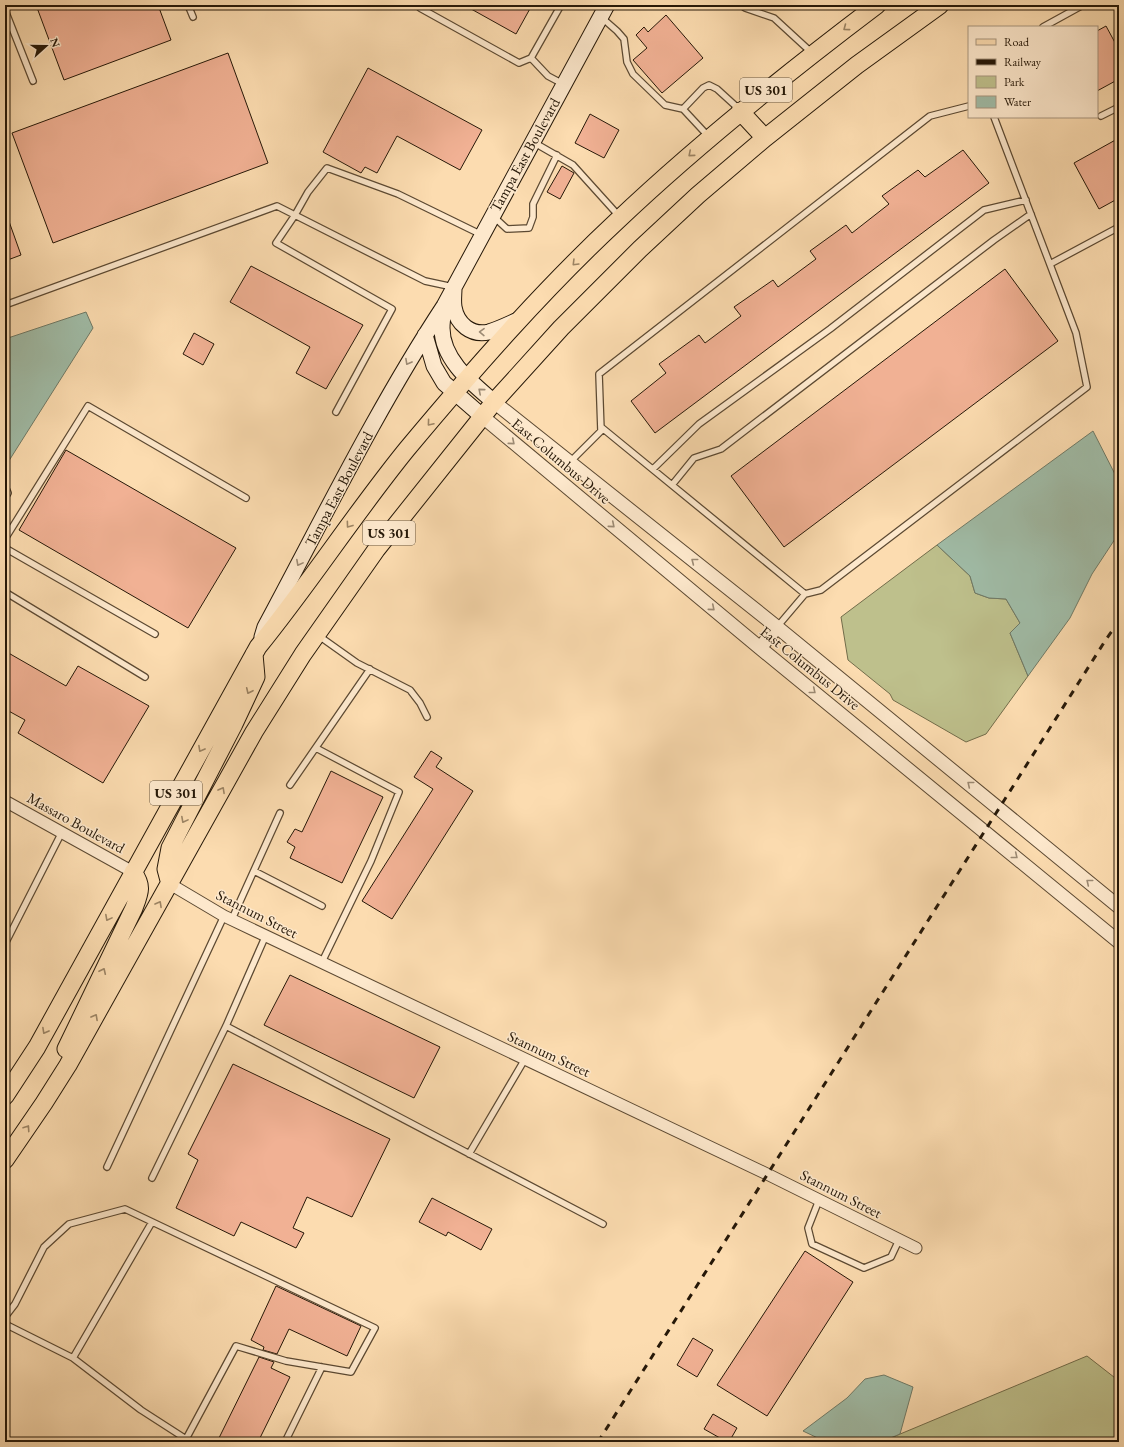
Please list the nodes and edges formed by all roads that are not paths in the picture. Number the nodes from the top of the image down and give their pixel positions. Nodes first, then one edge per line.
1 (188, 5) edge
2 (560, 5) edge
3 (877, 5) edge
4 (940, 5) edge
5 (1083, 5) edge
6 (1117, 5) edge
7 (420, 8) dead end
8 (745, 8) dead end
9 (1119, 8) edge
10 (5, 10) edge
11 (604, 11) edge
12 (193, 18) dead end
13 (1045, 26) edge
14 (813, 54) junction
15 (531, 58) junction
16 (33, 81) dead end
17 (564, 85) junction
18 (968, 106) edge
19 (1119, 107) edge
20 (683, 109) junction
21 (740, 111) junction
22 (1101, 116) dead end
23 (994, 118) edge
24 (710, 138) junction
25 (765, 138) junction
26 (533, 142) junction
27 (557, 156) junction
28 (1026, 200) junction
29 (1031, 214) junction
30 (295, 215) junction
31 (492, 216) junction
32 (620, 218) junction
33 (1119, 226) edge
34 (482, 235) junction
35 (1050, 264) junction
36 (454, 287) junction
37 (5, 305) edge
38 (444, 306) junction
39 (518, 320) junction
40 (425, 335) junction
41 (468, 379) junction
42 (455, 393) junction
43 (494, 402) junction
44 (336, 412) dead end
45 (482, 417) junction
46 (601, 427) junction
47 (570, 462) junction
48 (653, 470) junction
49 (672, 485) junction
50 (5, 486) edge
51 (5, 498) edge
52 (246, 498) dead end
53 (5, 539) edge
54 (5, 548) edge
55 (5, 592) edge
56 (805, 594) junction
57 (777, 627) junction
58 (155, 634) dead end
59 (317, 634) junction
60 (760, 648) junction
61 (256, 650) junction
62 (370, 669) junction
63 (145, 677) dead end
64 (427, 717) dead end
65 (316, 748) junction
66 (290, 785) dead end
67 (5, 801) edge
68 (280, 813) dead end
69 (62, 832) junction
70 (254, 871) junction
71 (133, 872) junction
72 (170, 884) junction
73 (322, 906) dead end
74 (1119, 907) edge
75 (228, 917) junction
76 (266, 935) junction
77 (1119, 942) edge
78 (5, 944) edge
79 (322, 962) junction
80 (226, 1026) junction
81 (525, 1059) junction
82 (57, 1083) junction
83 (5, 1096) edge
84 (469, 1154) junction
85 (5, 1160) edge
86 (107, 1167) dead end
87 (152, 1178) dead end
88 (820, 1200) junction
89 (152, 1222) junction
90 (603, 1224) dead end
91 (899, 1240) junction
92 (916, 1248) dead end
93 (5, 1317) edge
94 (5, 1324) edge
95 (73, 1358) junction
96 (322, 1367) junction
97 (285, 1442) edge

1 - 12 lane
2 - 15 lane
3 -> 14 main road, US 301
4 - 25 main road, US 301
5 - 13 lane
6 - 9 lane
7 - 15 lane
8 - 14 lane
10 - 16 lane
11 - 17 main road, Tampa East Boulevard
11 - 20 lane
14 - 21 main road, US 301
15 - 17 lane
17 - 26 main road, Tampa East Boulevard
18 - 46 lane
19 - 22 lane
20 - 21 lane
20 - 24 lane
21 - 24 main road, US 301
21 - 25 main road
23 - 28 lane
24 -> 32 main road, US 301
25 - 43 main road, US 301
26 - 27 lane
26 - 31 main road, Tampa East Boulevard
27 - 31 lane
27 - 32 lane
28 - 29 lane
28 - 48 lane
29 - 35 lane
29 - 49 lane
30 - 34 lane
30 - 36 lane
30 - 37 lane
30 - 44 lane
31 - 34 main road, Tampa East Boulevard
32 -> 39 main road, US 301
33 - 35 lane
34 - 36 main road, Tampa East Boulevard
35 - 56 lane
36 - 38 main road, Tampa East Boulevard
39 -> 36 main road
38 - 40 main road, Tampa East Boulevard
38 - 41 main road, Tampa East Boulevard
39 - 41 main road, US 301
40 - 42 main road
40 -> 61 main road, Tampa East Boulevard
41 - 42 main road, US 301
43 -> 41 main road, Tampa East Boulevard
42 - 45 main road
42 -> 61 main road, US 301
43 - 45 main road, US 301
43 - 47 street, East Columbus Drive
45 - 59 main road, US 301
45 -> 60 street, East Columbus Drive
46 - 47 lane
46 - 48 lane
57 -> 47 street, East Columbus Drive
48 - 49 lane
49 - 56 lane
50 - 51 lane
52 - 53 lane
54 - 58 lane
55 - 63 lane
56 - 57 lane
57 - 60 street
74 -> 57 street, East Columbus Drive
59 - 62 lane
72 -> 59 main road, US 301
60 -> 77 street, East Columbus Drive
61 -> 71 main road, US 301
61 -> 72 main road
62 - 64 lane
62 - 65 lane
65 - 66 lane
65 - 79 lane
67 - 69 street, Massaro Boulevard
68 - 70 lane
69 - 71 street, Massaro Boulevard
69 - 78 lane
70 - 73 lane
70 - 75 lane
82 -> 71 main road
71 -> 83 main road, US 301
72 - 75 street, Stannum Street
82 -> 72 main road, US 301
75 - 76 street, Stannum Street
75 - 86 lane
76 - 79 street, Stannum Street
76 - 80 lane
79 - 81 street, Stannum Street
80 - 84 lane
80 - 87 lane
81 - 84 lane
81 - 88 street, Stannum Street
85 -> 82 main road, US 301
84 - 90 lane
88 - 91 street, Stannum Street
88 - 91 lane
89 - 93 lane
89 - 95 lane
89 - 96 lane
91 - 92 street, Stannum Street
94 - 95 lane
95 - 96 lane
96 - 97 lane

